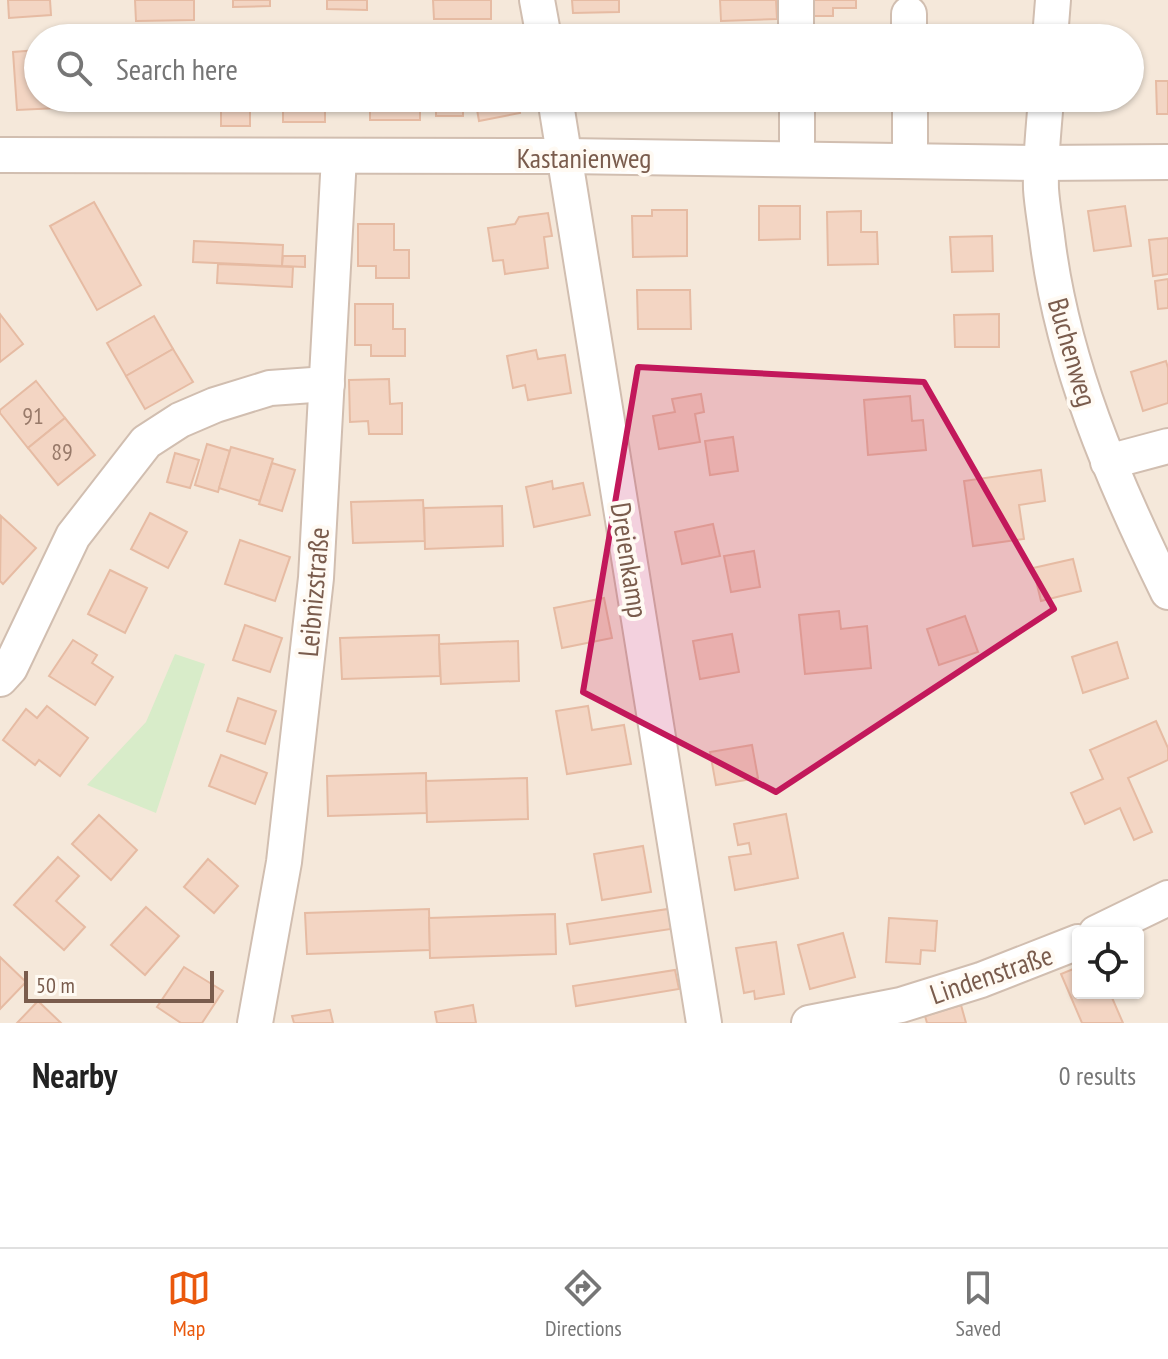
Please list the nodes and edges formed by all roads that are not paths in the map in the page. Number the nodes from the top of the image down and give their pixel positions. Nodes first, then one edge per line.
1 (537, 0) edge
2 (796, 0) edge
3 (1053, 0) edge
4 (541, 24) edge
5 (796, 24) edge
6 (1051, 24) edge
7 (558, 112) edge
8 (797, 112) edge
9 (910, 112) edge
10 (1045, 112) edge
11 (0, 155) edge
12 (566, 156) junction
13 (339, 157) junction
14 (797, 159) junction
15 (910, 161) junction
16 (1168, 162) edge
17 (1041, 163) junction
18 (327, 384) junction
19 (1168, 446) edge
20 (1108, 462) junction
21 (1168, 592) edge
22 (0, 679) edge
23 (1165, 905) edge
24 (1111, 927) edge
25 (1072, 944) edge
26 (255, 1023) edge
27 (704, 1023) edge
28 (809, 1023) edge

1 - 4 street
2 - 5 street
3 - 6 street
7 - 12 street, Dreienkamp
8 - 14 street
9 - 15 street
10 - 17 street, Buchenweg
11 - 13 street, Kastanienweg
12 - 13 street, Kastanienweg
12 - 14 street, Kastanienweg
12 - 27 street, Dreienkamp
13 - 18 street, Leibnizstraße
14 - 15 street, Kastanienweg
15 - 17 street, Kastanienweg
16 - 17 street, Kastanienweg
17 - 20 street, Buchenweg
18 - 22 street
18 - 26 street, Leibnizstraße
19 - 20 street
20 - 21 street, Buchenweg
23 - 24 street
25 - 28 street, Lindenstraße

